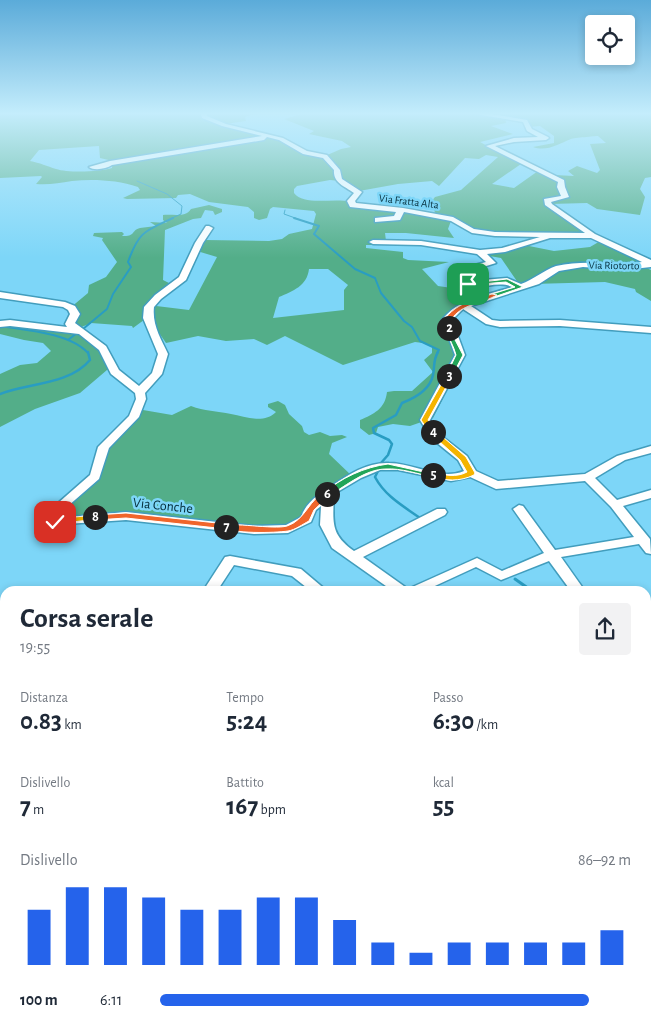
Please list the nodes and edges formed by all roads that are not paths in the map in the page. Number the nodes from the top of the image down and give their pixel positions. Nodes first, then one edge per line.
1 (122, 162) edge
2 (330, 162) edge
3 (522, 162) edge
4 (92, 167) dead end
5 (401, 210) junction
6 (378, 220) dead end
7 (209, 228) dead end
8 (552, 235) junction
9 (592, 236) junction
10 (373, 242) dead end
11 (480, 252) junction
12 (651, 264) edge
13 (520, 287) junction
14 (0, 295) edge
15 (464, 305) junction
16 (0, 324) edge
17 (76, 329) junction
18 (651, 330) edge
19 (140, 392) junction
20 (651, 449) edge
21 (471, 473) junction
22 (588, 477) junction
23 (328, 493) junction
24 (651, 494) edge
25 (615, 504) junction
26 (519, 509) dead end
27 (441, 512) dead end
28 (647, 544) edge
29 (551, 555) junction
30 (353, 558) junction
31 (213, 586) edge
32 (314, 586) edge
33 (395, 586) edge
34 (424, 586) edge
35 (574, 586) edge

1 - 4 street
2 - 5 street, Via Fratta Alta
3 - 9 street
5 - 6 street
5 - 8 street, Via Fratta Alta
7 - 19 street
8 - 9 street, Via Fratta Alta
8 - 11 street
9 - 12 street, Via Fratta Alta
10 - 11 street
11 - 13 street
12 - 13 street, Via Riotorto
13 - 15 street, Via Riotorto
14 - 17 street
15 - 18 street
15 - 21 street
16 - 17 street
17 - 19 street
19 - 23 street, Via Conche
20 - 22 street
21 - 22 street
21 - 23 street
22 - 25 street
23 - 30 street
24 - 25 street
25 - 28 street
26 - 29 street
27 - 30 street
28 - 29 street
29 - 34 street
29 - 35 street
30 - 33 street
31 - 32 street

